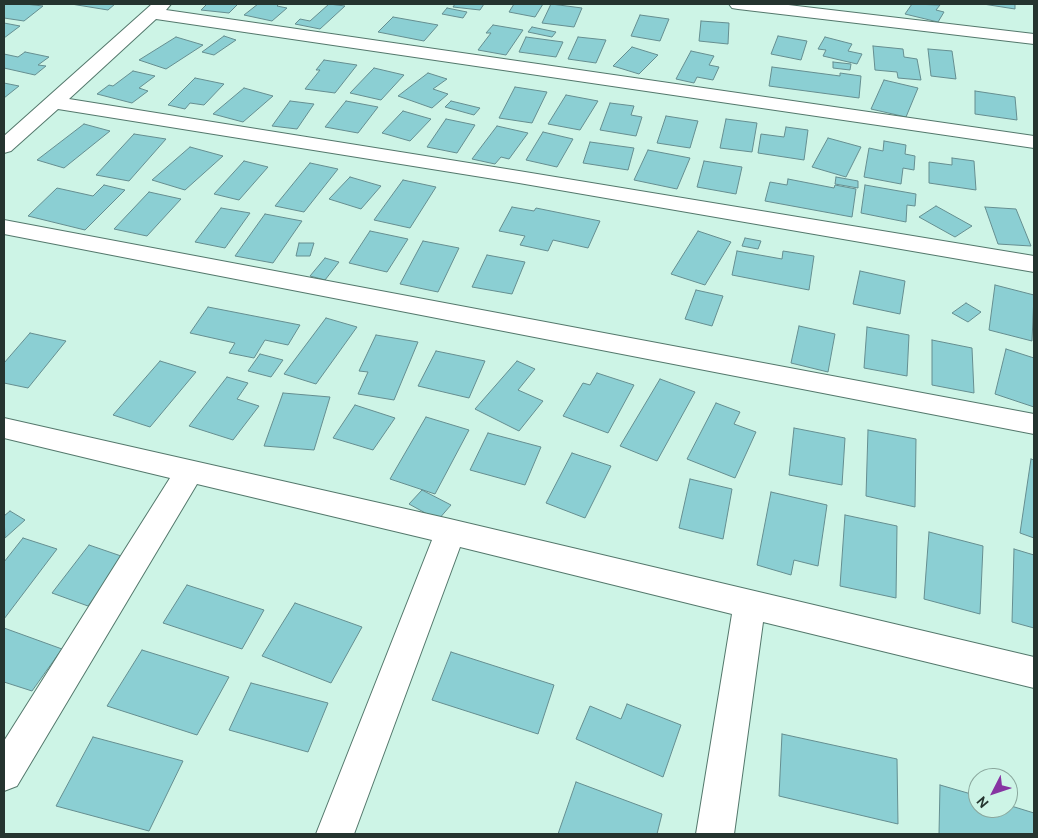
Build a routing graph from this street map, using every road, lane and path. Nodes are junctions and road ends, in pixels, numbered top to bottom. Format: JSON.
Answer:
{"nodes":[{"id":1,"x":738,"y":4,"type":"edge"},
{"id":2,"x":156,"y":9,"type":"edge"},
{"id":3,"x":857,"y":11,"type":"edge"},
{"id":4,"x":1034,"y":39,"type":"edge"},
{"id":5,"x":53,"y":102,"type":"junction"},
{"id":6,"x":1034,"y":142,"type":"edge"},
{"id":7,"x":4,"y":147,"type":"edge"},
{"id":8,"x":4,"y":227,"type":"edge"},
{"id":9,"x":1034,"y":264,"type":"edge"},
{"id":10,"x":1034,"y":424,"type":"edge"},
{"id":11,"x":4,"y":428,"type":"edge"},
{"id":12,"x":190,"y":471,"type":"junction"},
{"id":13,"x":450,"y":532,"type":"junction"},
{"id":14,"x":749,"y":605,"type":"junction"},
{"id":15,"x":1034,"y":673,"type":"edge"},
{"id":16,"x":4,"y":774,"type":"edge"},
{"id":17,"x":335,"y":834,"type":"edge"},
{"id":18,"x":715,"y":834,"type":"edge"}],
"edges":[{"from":1,"to":3,"type":"street"},
{"from":2,"to":5,"type":"street"},
{"from":2,"to":6,"type":"street"},
{"from":3,"to":4,"type":"street"},
{"from":5,"to":7,"type":"street"},
{"from":5,"to":9,"type":"street"},
{"from":8,"to":10,"type":"street"},
{"from":11,"to":12,"type":"street"},
{"from":12,"to":13,"type":"street"},
{"from":12,"to":16,"type":"street"},
{"from":13,"to":14,"type":"street"},
{"from":13,"to":17,"type":"street"},
{"from":14,"to":15,"type":"street"},
{"from":14,"to":18,"type":"street"}]}
